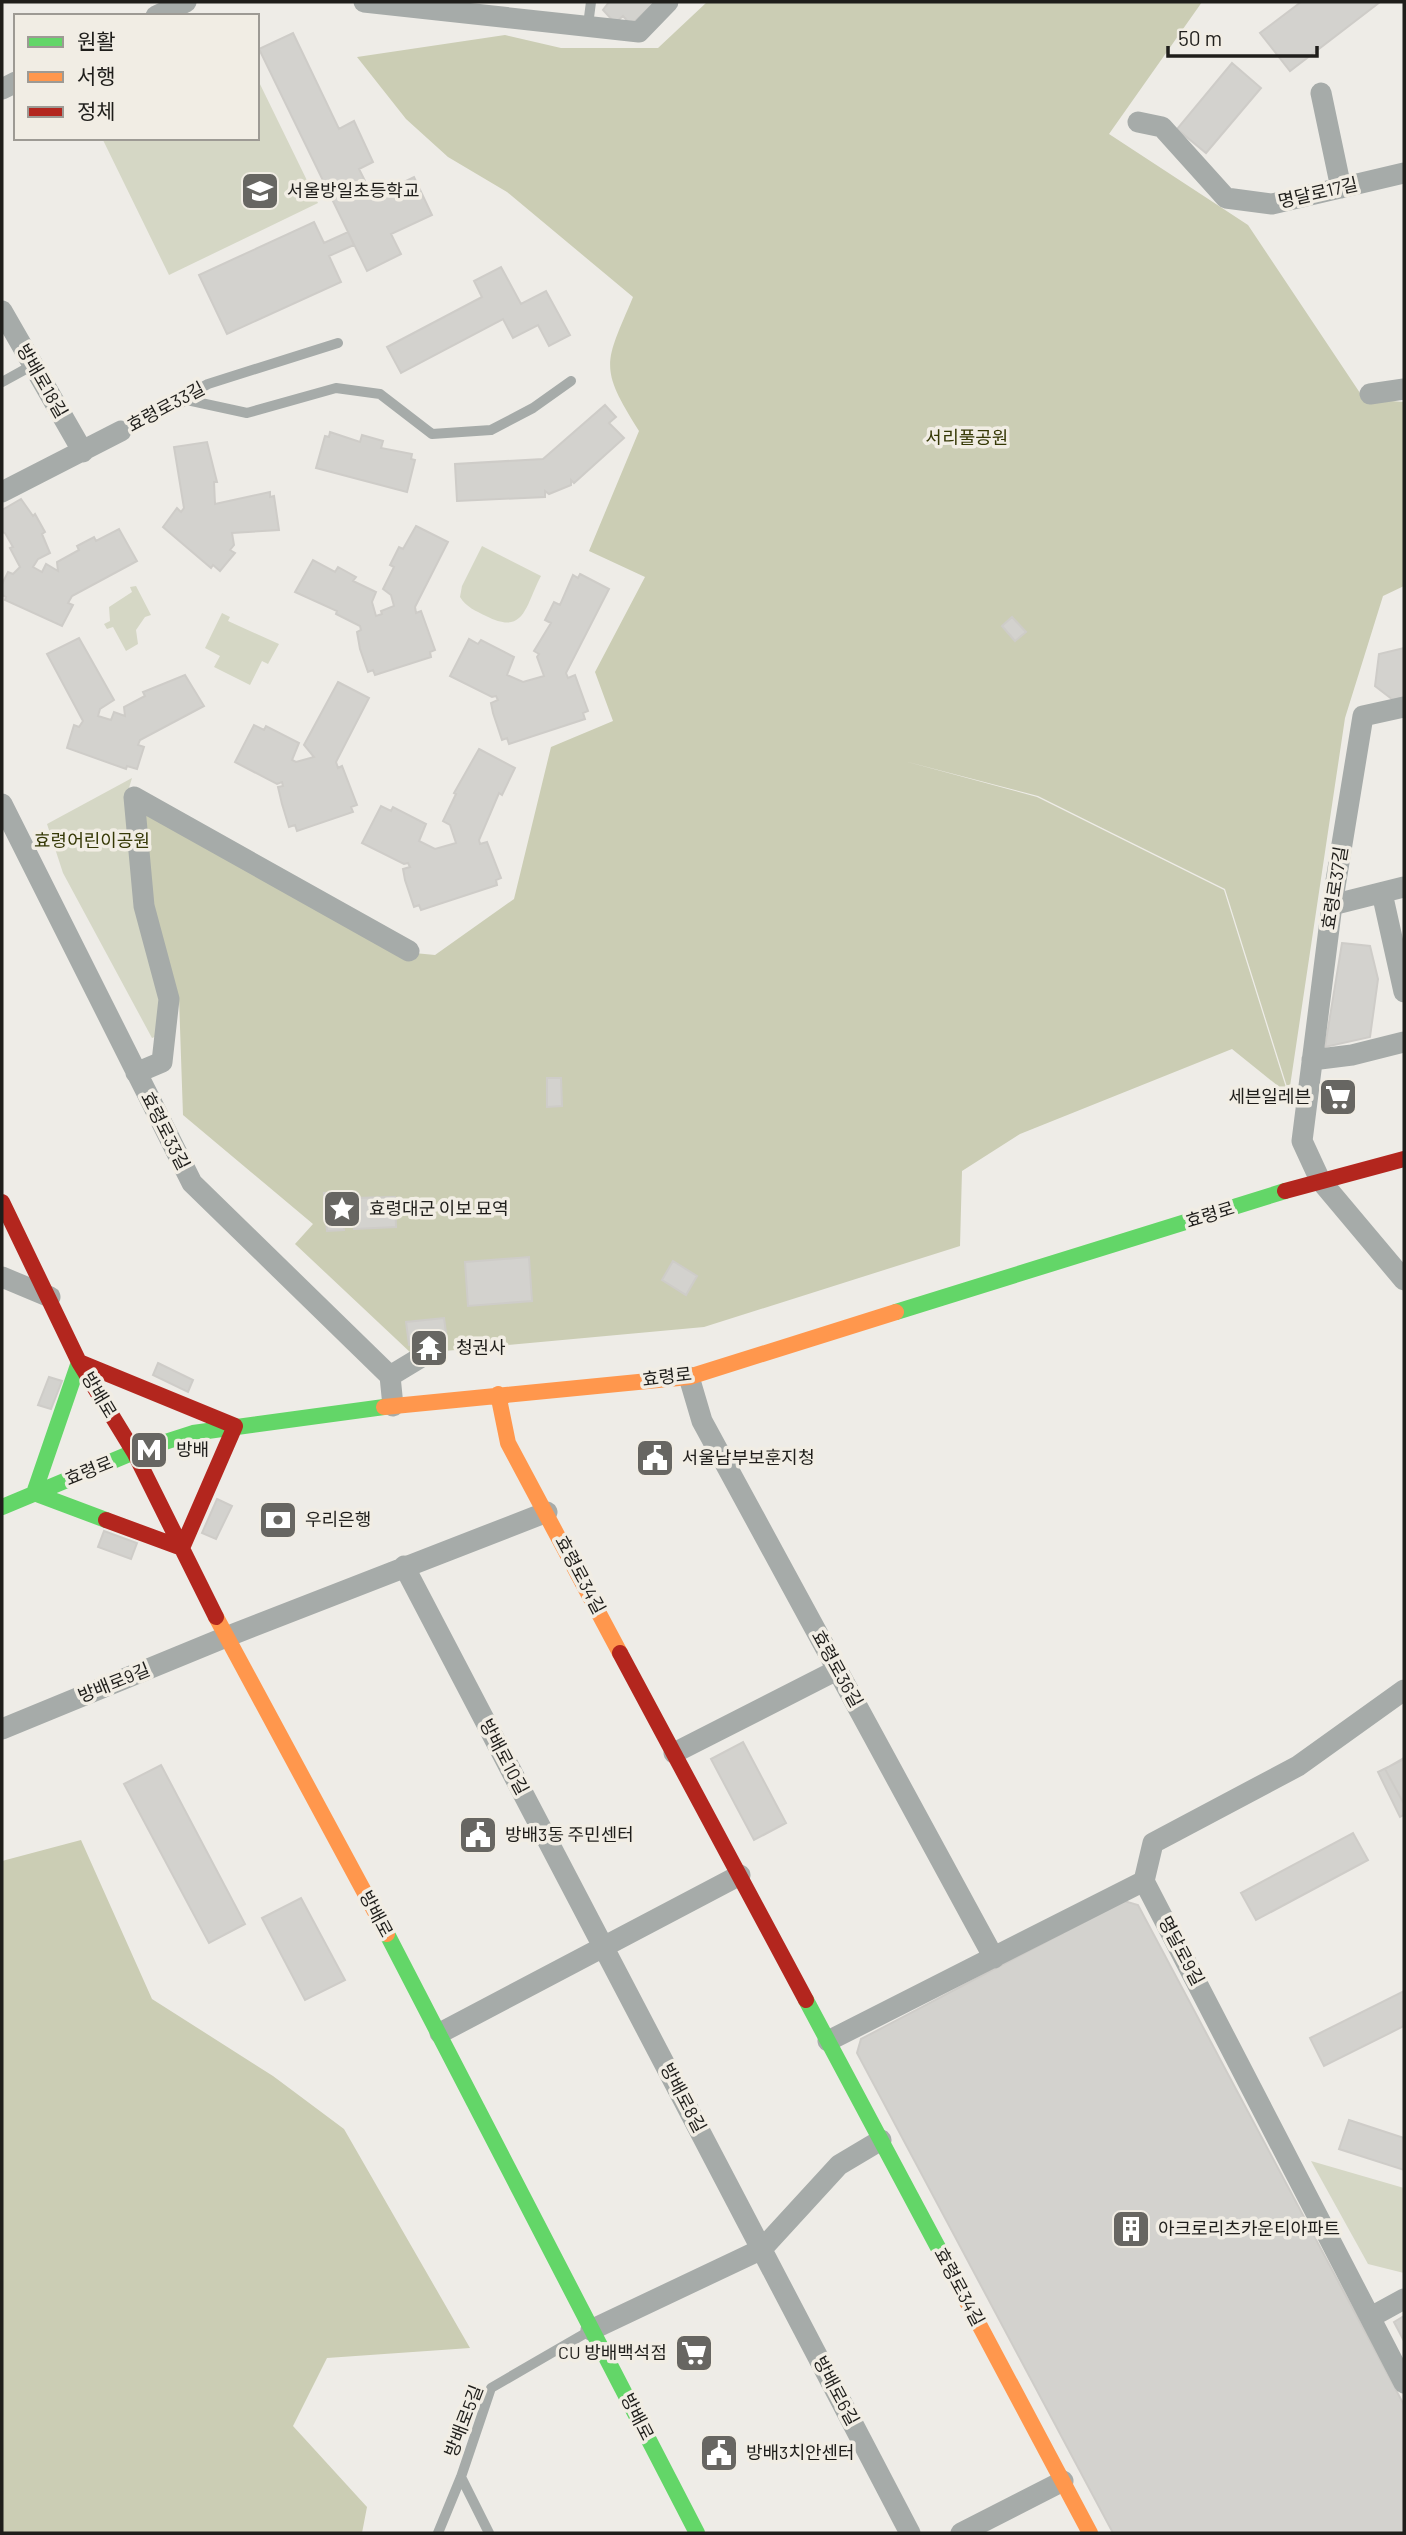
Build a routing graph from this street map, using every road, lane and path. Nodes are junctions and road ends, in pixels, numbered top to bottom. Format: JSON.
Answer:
{"nodes":[{"id":1,"x":186,"y":2,"type":"edge"},
{"id":2,"x":364,"y":2,"type":"edge"},
{"id":3,"x":591,"y":2,"type":"edge"},
{"id":4,"x":668,"y":2,"type":"edge"},
{"id":5,"x":160,"y":14,"type":"edge"},
{"id":6,"x":588,"y":25,"type":"junction"},
{"id":7,"x":1321,"y":93,"type":"dead end"},
{"id":8,"x":1138,"y":122,"type":"dead end"},
{"id":9,"x":1404,"y":173,"type":"edge"},
{"id":10,"x":1340,"y":188,"type":"junction"},
{"id":11,"x":2,"y":311,"type":"edge"},
{"id":12,"x":338,"y":344,"type":"dead end"},
{"id":13,"x":33,"y":365,"type":"junction"},
{"id":14,"x":571,"y":381,"type":"dead end"},
{"id":15,"x":2,"y":383,"type":"edge"},
{"id":16,"x":1404,"y":389,"type":"edge"},
{"id":17,"x":1370,"y":394,"type":"dead end"},
{"id":18,"x":121,"y":431,"type":"junction"},
{"id":19,"x":83,"y":452,"type":"junction"},
{"id":20,"x":2,"y":492,"type":"edge"},
{"id":21,"x":1404,"y":707,"type":"edge"},
{"id":22,"x":2,"y":804,"type":"edge"},
{"id":23,"x":1404,"y":887,"type":"edge"},
{"id":24,"x":1382,"y":893,"type":"junction"},
{"id":25,"x":1332,"y":905,"type":"junction"},
{"id":26,"x":409,"y":951,"type":"dead end"},
{"id":27,"x":1404,"y":992,"type":"edge"},
{"id":28,"x":1404,"y":1042,"type":"edge"},
{"id":29,"x":1312,"y":1060,"type":"junction"},
{"id":30,"x":136,"y":1073,"type":"junction"},
{"id":31,"x":1404,"y":1159,"type":"edge"},
{"id":32,"x":1320,"y":1180,"type":"junction"},
{"id":33,"x":2,"y":1202,"type":"edge"},
{"id":34,"x":2,"y":1277,"type":"edge"},
{"id":35,"x":1404,"y":1280,"type":"edge"},
{"id":36,"x":50,"y":1297,"type":"junction"},
{"id":37,"x":429,"y":1348,"type":"dead end"},
{"id":38,"x":79,"y":1362,"type":"junction"},
{"id":39,"x":390,"y":1376,"type":"junction"},
{"id":40,"x":689,"y":1377,"type":"junction"},
{"id":41,"x":498,"y":1394,"type":"junction"},
{"id":42,"x":393,"y":1406,"type":"junction"},
{"id":43,"x":235,"y":1426,"type":"junction"},
{"id":44,"x":134,"y":1452,"type":"junction"},
{"id":45,"x":34,"y":1493,"type":"junction"},
{"id":46,"x":2,"y":1507,"type":"edge"},
{"id":47,"x":547,"y":1512,"type":"junction"},
{"id":48,"x":182,"y":1548,"type":"junction"},
{"id":49,"x":404,"y":1566,"type":"junction"},
{"id":50,"x":226,"y":1637,"type":"junction"},
{"id":51,"x":837,"y":1670,"type":"junction"},
{"id":52,"x":1404,"y":1690,"type":"edge"},
{"id":53,"x":2,"y":1729,"type":"edge"},
{"id":54,"x":674,"y":1753,"type":"junction"},
{"id":55,"x":740,"y":1875,"type":"junction"},
{"id":56,"x":1144,"y":1881,"type":"junction"},
{"id":57,"x":603,"y":1947,"type":"junction"},
{"id":58,"x":993,"y":1958,"type":"junction"},
{"id":59,"x":440,"y":2033,"type":"junction"},
{"id":60,"x":828,"y":2041,"type":"junction"},
{"id":61,"x":881,"y":2140,"type":"junction"},
{"id":62,"x":762,"y":2249,"type":"junction"},
{"id":63,"x":1404,"y":2299,"type":"edge"},
{"id":64,"x":1371,"y":2317,"type":"junction"},
{"id":65,"x":591,"y":2330,"type":"junction"},
{"id":66,"x":1404,"y":2384,"type":"edge"},
{"id":67,"x":461,"y":2477,"type":"junction"},
{"id":68,"x":1063,"y":2482,"type":"junction"},
{"id":69,"x":438,"y":2533,"type":"edge"},
{"id":70,"x":489,"y":2533,"type":"edge"},
{"id":71,"x":696,"y":2533,"type":"edge"},
{"id":72,"x":910,"y":2533,"type":"edge"},
{"id":73,"x":961,"y":2533,"type":"edge"},
{"id":74,"x":1090,"y":2533,"type":"edge"}],
"edges":[{"from":1,"to":5,"type":"street"},
{"from":2,"to":6,"type":"street"},
{"from":3,"to":6,"type":"lane"},
{"from":4,"to":6,"type":"street"},
{"from":7,"to":10,"type":"street"},
{"from":8,"to":10,"type":"street","name":"명달로17길"},
{"from":9,"to":10,"type":"street","name":"명달로17길"},
{"from":11,"to":13,"type":"street","name":"방배로18길"},
{"from":12,"to":18,"type":"lane","name":"효령로33길"},
{"from":13,"to":15,"type":"lane"},
{"from":13,"to":19,"type":"street","name":"방배로18길"},
{"from":14,"to":18,"type":"lane"},
{"from":16,"to":17,"type":"street"},
{"from":18,"to":19,"type":"street","name":"효령로33길"},
{"from":19,"to":20,"type":"street","name":"효령로33길"},
{"from":21,"to":25,"type":"street","name":"효령로37길"},
{"from":22,"to":30,"type":"street","name":"효령로33길"},
{"from":23,"to":24,"type":"street"},
{"from":24,"to":25,"type":"street"},
{"from":24,"to":27,"type":"street"},
{"from":25,"to":29,"type":"street","name":"효령로37길"},
{"from":26,"to":30,"type":"street"},
{"from":28,"to":29,"type":"street"},
{"from":29,"to":32,"type":"street","name":"효령로37길"},
{"from":30,"to":39,"type":"street","name":"효령로33길"},
{"from":31,"to":32,"type":"main road","name":"효령로"},
{"from":32,"to":35,"type":"street"},
{"from":32,"to":40,"type":"main road","name":"효령로"},
{"from":33,"to":36,"type":"main road","name":"방배로"},
{"from":34,"to":36,"type":"street"},
{"from":36,"to":38,"type":"main road","name":"방배로"},
{"from":37,"to":39,"type":"street"},
{"from":38,"to":43,"type":"main road"},
{"from":38,"to":44,"type":"main road","name":"방배로"},
{"from":38,"to":45,"type":"main road"},
{"from":39,"to":42,"type":"street"},
{"from":40,"to":41,"type":"main road","name":"효령로"},
{"from":40,"to":51,"type":"street","name":"효령로36길"},
{"from":41,"to":42,"type":"main road","name":"효령로"},
{"from":41,"to":47,"type":"main road","name":"효령로34길"},
{"from":42,"to":43,"type":"main road","name":"효령로"},
{"from":43,"to":44,"type":"main road","name":"효령로"},
{"from":43,"to":48,"type":"main road"},
{"from":44,"to":45,"type":"main road","name":"효령로"},
{"from":44,"to":48,"type":"main road","name":"방배로"},
{"from":45,"to":46,"type":"main road","name":"효령로"},
{"from":45,"to":48,"type":"main road"},
{"from":47,"to":49,"type":"street"},
{"from":47,"to":54,"type":"main road","name":"효령로34길"},
{"from":48,"to":50,"type":"main road","name":"방배로"},
{"from":49,"to":50,"type":"street"},
{"from":49,"to":57,"type":"street","name":"방배로10길"},
{"from":50,"to":53,"type":"street","name":"방배로9길"},
{"from":50,"to":59,"type":"main road","name":"방배로"},
{"from":51,"to":54,"type":"street"},
{"from":51,"to":58,"type":"street","name":"효령로36길"},
{"from":52,"to":56,"type":"street"},
{"from":54,"to":55,"type":"main road","name":"효령로34길"},
{"from":55,"to":57,"type":"street"},
{"from":55,"to":60,"type":"main road","name":"효령로34길"},
{"from":56,"to":58,"type":"street"},
{"from":56,"to":64,"type":"street","name":"명달로9길"},
{"from":57,"to":59,"type":"street"},
{"from":57,"to":62,"type":"street","name":"방배로8길"},
{"from":58,"to":60,"type":"street"},
{"from":59,"to":65,"type":"main road","name":"방배로"},
{"from":60,"to":61,"type":"main road","name":"효령로34길"},
{"from":61,"to":62,"type":"street"},
{"from":61,"to":68,"type":"main road","name":"효령로34길"},
{"from":62,"to":65,"type":"street"},
{"from":62,"to":72,"type":"street","name":"방배로6길"},
{"from":63,"to":64,"type":"street"},
{"from":64,"to":66,"type":"street","name":"명달로9길"},
{"from":65,"to":67,"type":"lane","name":"방배로5길"},
{"from":65,"to":71,"type":"main road","name":"방배로"},
{"from":67,"to":69,"type":"lane","name":"방배로5길"},
{"from":67,"to":70,"type":"lane"},
{"from":68,"to":73,"type":"street"},
{"from":68,"to":74,"type":"main road","name":"효령로34길"}]}
